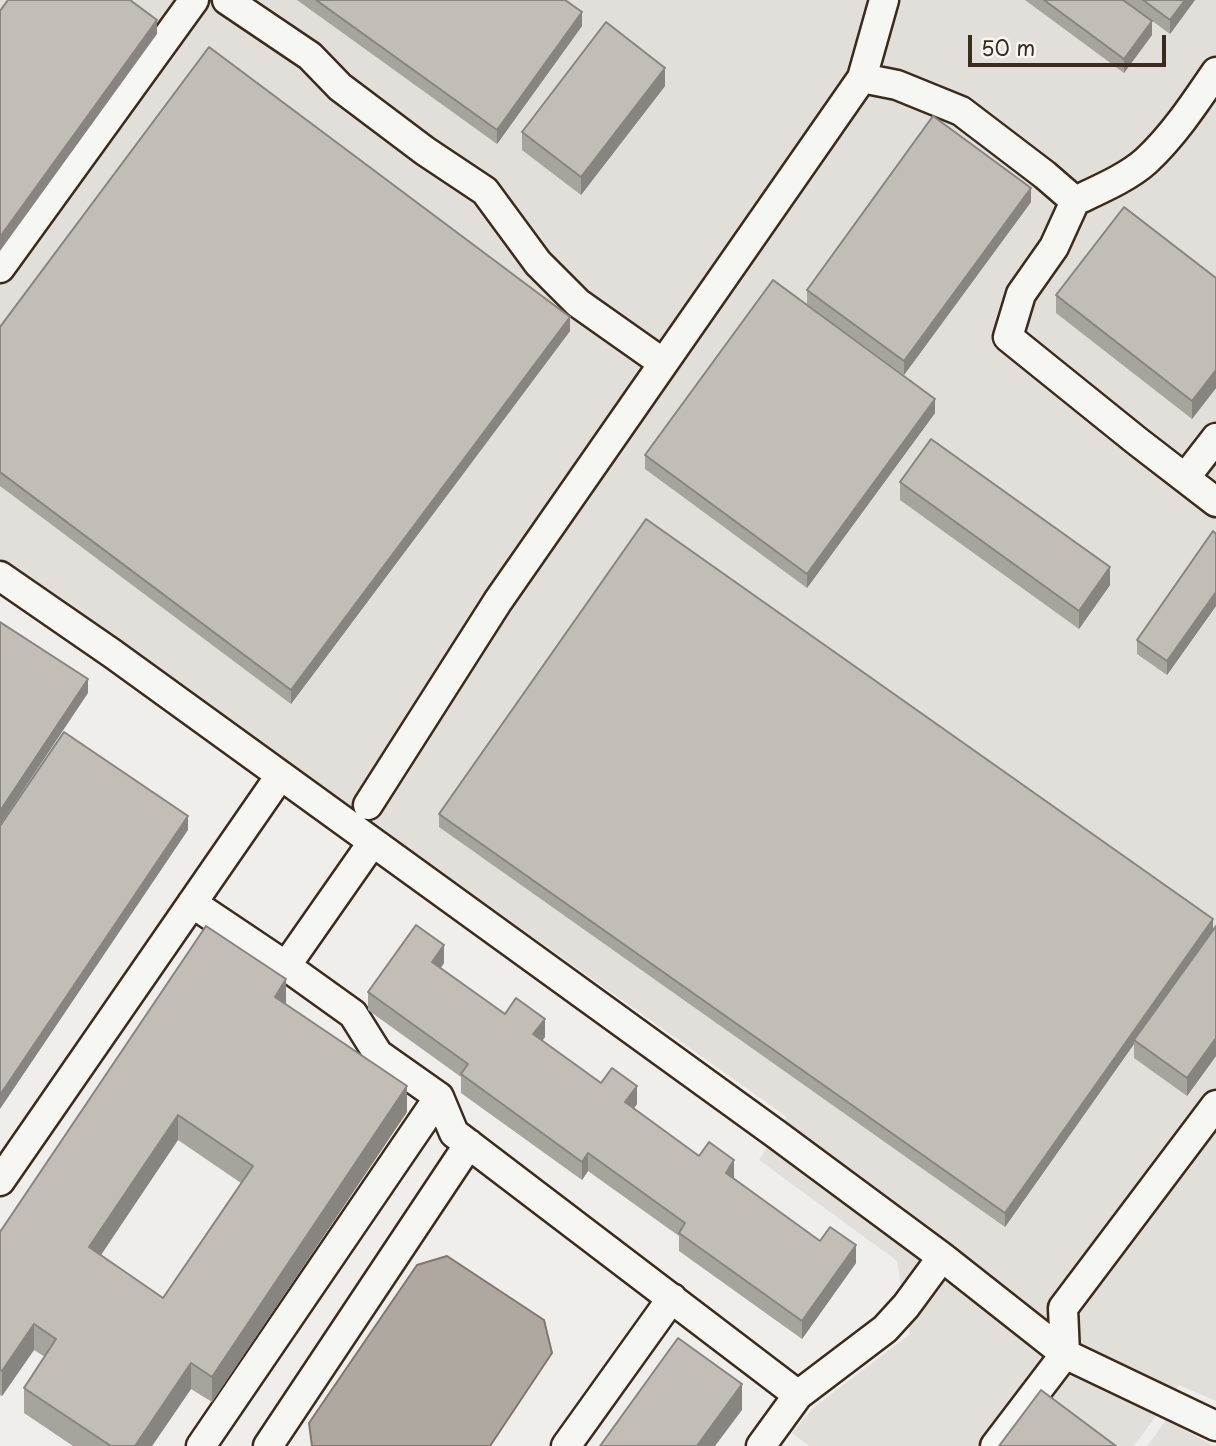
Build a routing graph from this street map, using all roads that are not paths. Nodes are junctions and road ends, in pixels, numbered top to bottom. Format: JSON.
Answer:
{"nodes":[{"id":1,"x":194,"y":0,"type":"edge"},
{"id":2,"x":227,"y":0,"type":"edge"},
{"id":3,"x":884,"y":0,"type":"edge"},
{"id":4,"x":1216,"y":72,"type":"edge"},
{"id":5,"x":862,"y":78,"type":"junction"},
{"id":6,"x":1075,"y":201,"type":"junction"},
{"id":7,"x":0,"y":268,"type":"edge"},
{"id":8,"x":663,"y":363,"type":"junction"},
{"id":9,"x":1216,"y":438,"type":"edge"},
{"id":10,"x":1185,"y":478,"type":"junction"},
{"id":11,"x":1216,"y":502,"type":"edge"},
{"id":12,"x":0,"y":576,"type":"edge"},
{"id":13,"x":280,"y":776,"type":"junction"},
{"id":14,"x":368,"y":805,"type":"dead end"},
{"id":15,"x":372,"y":843,"type":"junction"},
{"id":16,"x":192,"y":903,"type":"junction"},
{"id":17,"x":286,"y":966,"type":"junction"},
{"id":18,"x":439,"y":1097,"type":"junction"},
{"id":19,"x":1216,"y":1105,"type":"edge"},
{"id":20,"x":469,"y":1144,"type":"junction"},
{"id":21,"x":0,"y":1181,"type":"edge"},
{"id":22,"x":942,"y":1257,"type":"junction"},
{"id":23,"x":672,"y":1298,"type":"junction"},
{"id":24,"x":1065,"y":1354,"type":"junction"},
{"id":25,"x":797,"y":1395,"type":"junction"},
{"id":26,"x":1216,"y":1426,"type":"edge"},
{"id":27,"x":201,"y":1446,"type":"edge"},
{"id":28,"x":268,"y":1446,"type":"edge"},
{"id":29,"x":566,"y":1446,"type":"edge"},
{"id":30,"x":761,"y":1446,"type":"edge"},
{"id":31,"x":995,"y":1446,"type":"edge"}],
"edges":[{"from":1,"to":7,"type":"lane"},
{"from":2,"to":8,"type":"lane"},
{"from":3,"to":5,"type":"lane"},
{"from":4,"to":6,"type":"lane"},
{"from":5,"to":6,"type":"lane"},
{"from":5,"to":8,"type":"lane"},
{"from":6,"to":10,"type":"lane"},
{"from":8,"to":14,"type":"lane"},
{"from":9,"to":10,"type":"lane"},
{"from":10,"to":11,"type":"lane"},
{"from":12,"to":13,"type":"lane"},
{"from":13,"to":15,"type":"lane"},
{"from":13,"to":16,"type":"lane"},
{"from":15,"to":17,"type":"lane"},
{"from":15,"to":22,"type":"lane"},
{"from":16,"to":17,"type":"lane"},
{"from":16,"to":21,"type":"lane"},
{"from":17,"to":18,"type":"lane"},
{"from":18,"to":20,"type":"lane"},
{"from":18,"to":27,"type":"lane"},
{"from":19,"to":24,"type":"lane"},
{"from":20,"to":23,"type":"lane"},
{"from":20,"to":28,"type":"lane"},
{"from":22,"to":24,"type":"lane"},
{"from":22,"to":25,"type":"lane"},
{"from":23,"to":25,"type":"lane"},
{"from":23,"to":29,"type":"lane"},
{"from":24,"to":26,"type":"lane"},
{"from":24,"to":31,"type":"lane"},
{"from":25,"to":30,"type":"lane"}]}
